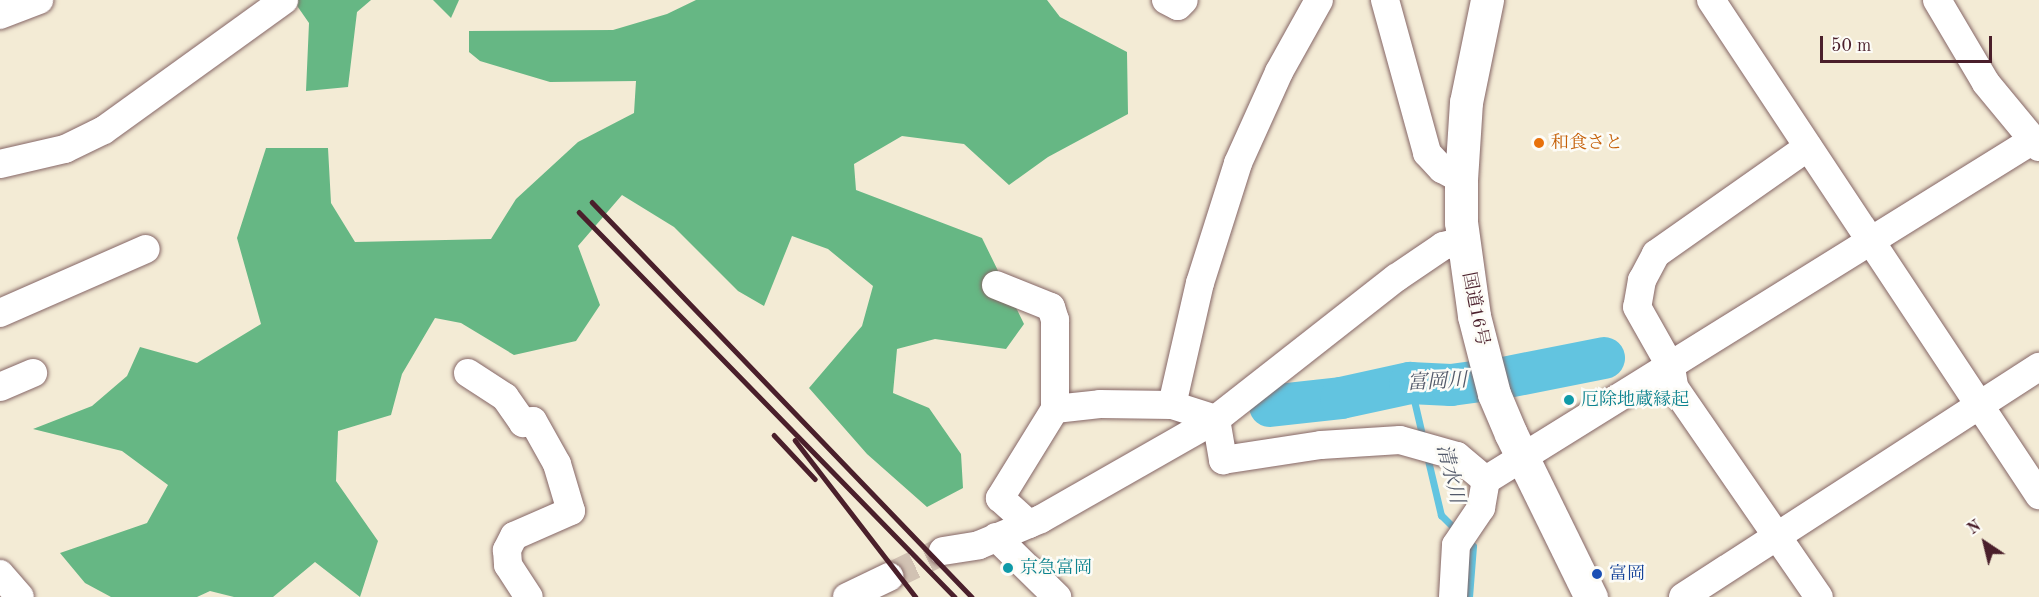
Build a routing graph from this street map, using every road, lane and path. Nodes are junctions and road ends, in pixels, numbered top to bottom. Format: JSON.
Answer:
{"nodes":[{"id":1,"x":39,"y":0,"type":"edge"},
{"id":2,"x":1166,"y":0,"type":"edge"},
{"id":3,"x":1184,"y":0,"type":"edge"},
{"id":4,"x":1386,"y":0,"type":"edge"},
{"id":5,"x":1487,"y":0,"type":"edge"},
{"id":6,"x":1711,"y":0,"type":"edge"},
{"id":7,"x":1937,"y":0,"type":"edge"},
{"id":8,"x":278,"y":2,"type":"edge"},
{"id":9,"x":1306,"y":4,"type":"edge"},
{"id":10,"x":0,"y":15,"type":"edge"},
{"id":11,"x":2036,"y":144,"type":"edge"},
{"id":12,"x":1808,"y":147,"type":"junction"},
{"id":13,"x":0,"y":164,"type":"edge"},
{"id":14,"x":1461,"y":179,"type":"junction"},
{"id":15,"x":1463,"y":241,"type":"junction"},
{"id":16,"x":1870,"y":241,"type":"junction"},
{"id":17,"x":146,"y":249,"type":"dead end"},
{"id":18,"x":996,"y":285,"type":"dead end"},
{"id":19,"x":0,"y":313,"type":"edge"},
{"id":20,"x":1671,"y":367,"type":"junction"},
{"id":21,"x":2039,"y":367,"type":"edge"},
{"id":22,"x":33,"y":373,"type":"dead end"},
{"id":23,"x":468,"y":373,"type":"dead end"},
{"id":24,"x":0,"y":387,"type":"edge"},
{"id":25,"x":1172,"y":405,"type":"junction"},
{"id":26,"x":1980,"y":407,"type":"junction"},
{"id":27,"x":1055,"y":409,"type":"junction"},
{"id":28,"x":1216,"y":420,"type":"junction"},
{"id":29,"x":1523,"y":460,"type":"junction"},
{"id":30,"x":1486,"y":480,"type":"junction"},
{"id":31,"x":2039,"y":495,"type":"edge"},
{"id":32,"x":1029,"y":524,"type":"junction"},
{"id":33,"x":1779,"y":534,"type":"junction"},
{"id":34,"x":996,"y":537,"type":"junction"},
{"id":35,"x":943,"y":551,"type":"tunnel mouth"},
{"id":36,"x":0,"y":574,"type":"edge"},
{"id":37,"x":888,"y":585,"type":"tunnel mouth"},
{"id":38,"x":20,"y":597,"type":"edge"},
{"id":39,"x":529,"y":597,"type":"edge"},
{"id":40,"x":847,"y":597,"type":"edge"},
{"id":41,"x":1056,"y":597,"type":"edge"},
{"id":42,"x":1453,"y":597,"type":"edge"},
{"id":43,"x":1591,"y":597,"type":"edge"},
{"id":44,"x":1683,"y":597,"type":"edge"},
{"id":45,"x":1819,"y":597,"type":"edge"}],
"edges":[{"from":1,"to":10,"type":"street"},
{"from":2,"to":3,"type":"street"},
{"from":4,"to":14,"type":"street"},
{"from":5,"to":14,"type":"highway","name":"国道16号"},
{"from":6,"to":12,"type":"street"},
{"from":7,"to":11,"type":"street"},
{"from":8,"to":13,"type":"street"},
{"from":9,"to":25,"type":"street"},
{"from":11,"to":16,"type":"street"},
{"from":12,"to":16,"type":"street"},
{"from":12,"to":20,"type":"street"},
{"from":14,"to":15,"type":"highway","name":"国道16号"},
{"from":15,"to":28,"type":"street"},
{"from":15,"to":29,"type":"highway","name":"国道16号"},
{"from":16,"to":20,"type":"street"},
{"from":16,"to":26,"type":"street"},
{"from":17,"to":19,"type":"street"},
{"from":18,"to":27,"type":"street"},
{"from":20,"to":29,"type":"street"},
{"from":20,"to":33,"type":"street"},
{"from":21,"to":26,"type":"street"},
{"from":22,"to":24,"type":"street"},
{"from":23,"to":39,"type":"street"},
{"from":25,"to":27,"type":"street"},
{"from":25,"to":28,"type":"street"},
{"from":26,"to":31,"type":"street"},
{"from":26,"to":33,"type":"street"},
{"from":27,"to":32,"type":"street"},
{"from":28,"to":30,"type":"street"},
{"from":28,"to":32,"type":"street"},
{"from":29,"to":30,"type":"street"},
{"from":29,"to":43,"type":"highway","name":"国道16号"},
{"from":30,"to":42,"type":"street"},
{"from":32,"to":34,"type":"street"},
{"from":33,"to":44,"type":"street"},
{"from":33,"to":45,"type":"street"},
{"from":34,"to":35,"type":"street"},
{"from":34,"to":41,"type":"street"},
{"from":36,"to":38,"type":"street"},
{"from":37,"to":40,"type":"street"}]}
